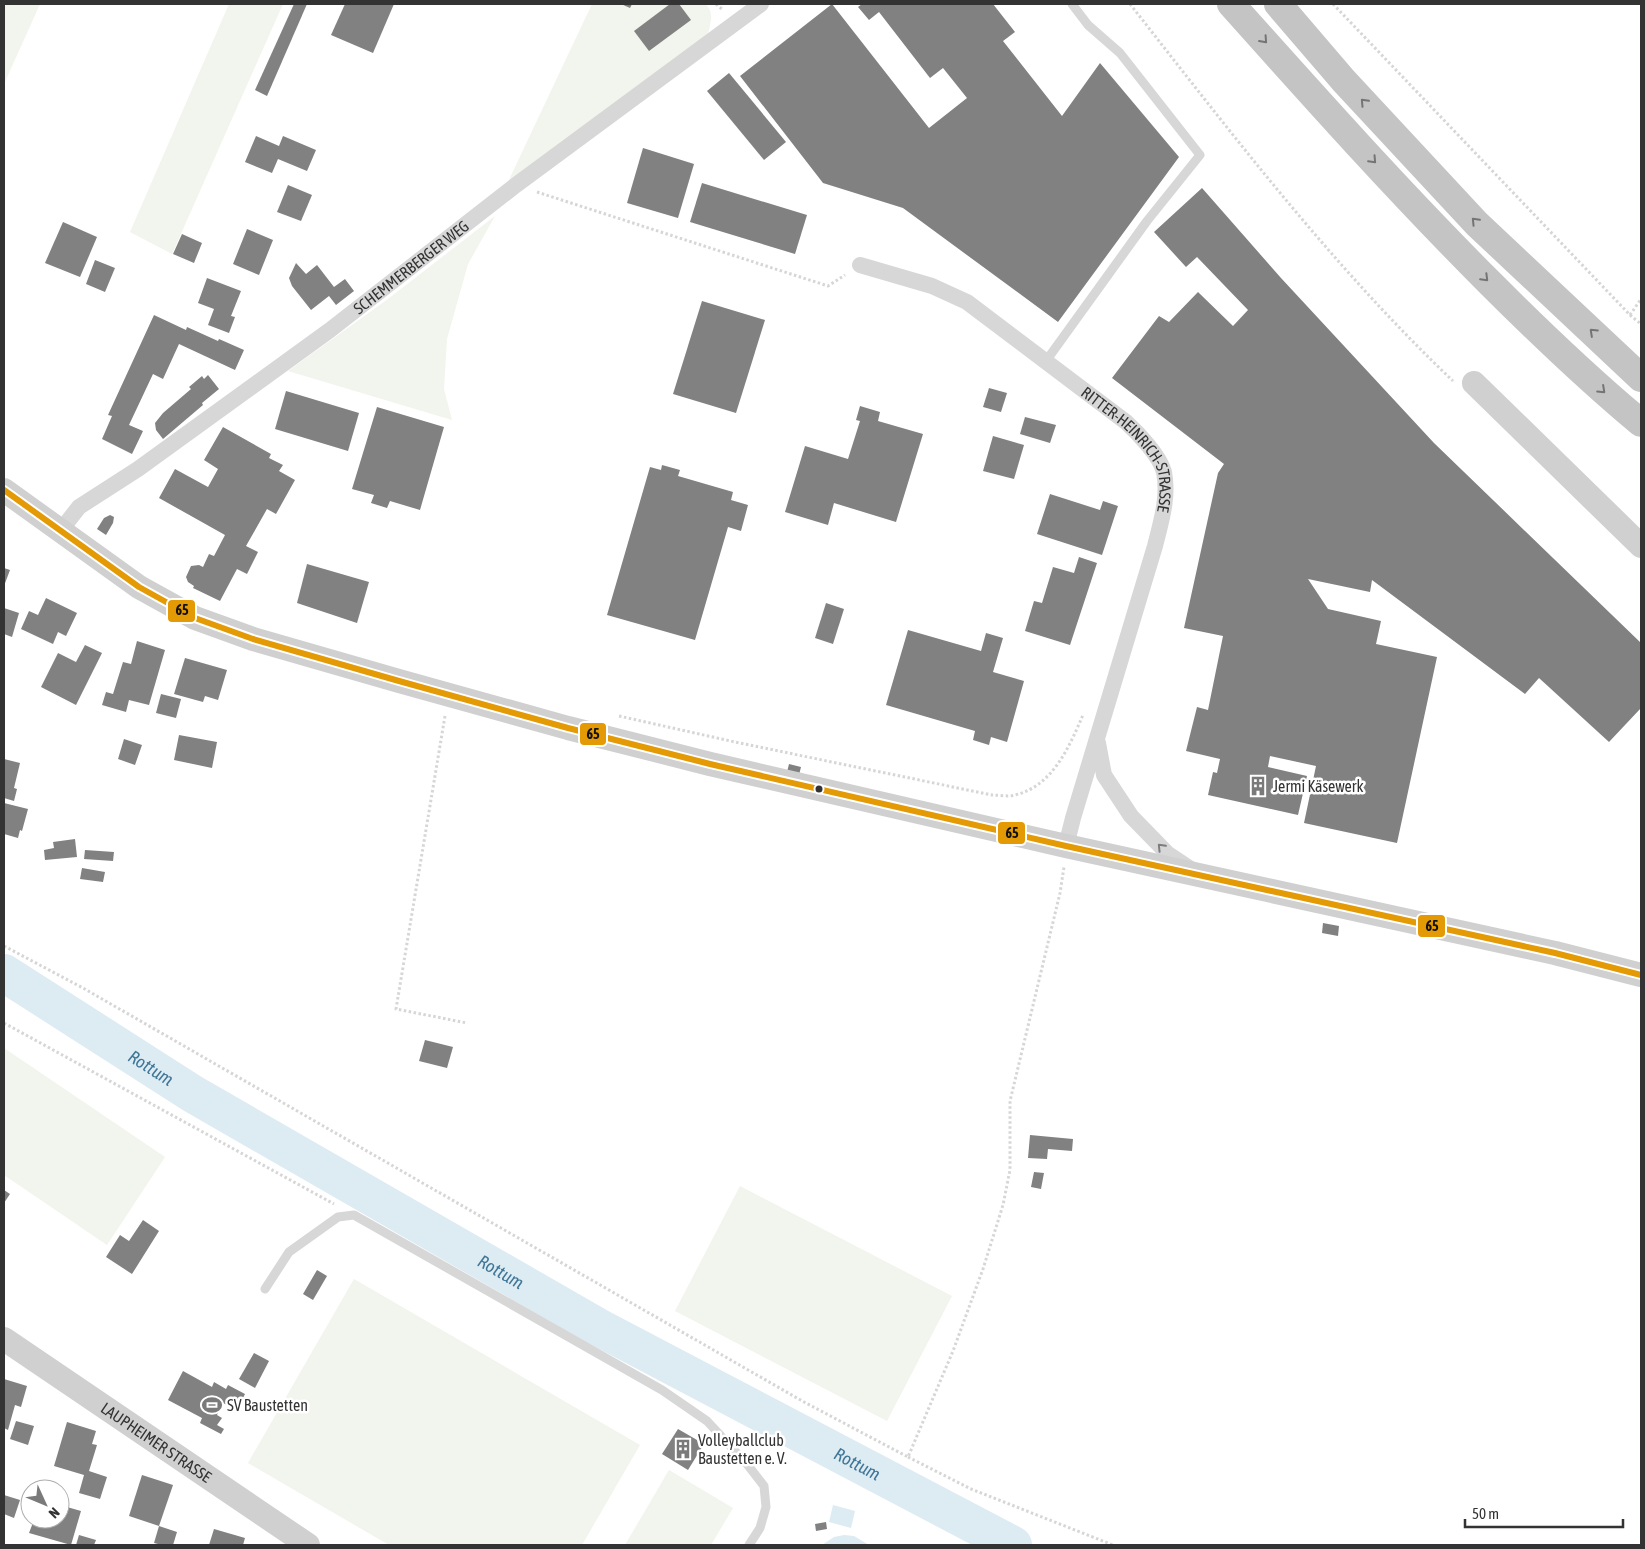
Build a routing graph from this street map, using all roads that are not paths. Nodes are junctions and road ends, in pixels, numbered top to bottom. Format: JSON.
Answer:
{"nodes":[{"id":1,"x":761,"y":4,"type":"edge"},
{"id":2,"x":1072,"y":4,"type":"edge"},
{"id":3,"x":1231,"y":4,"type":"edge"},
{"id":4,"x":1278,"y":4,"type":"edge"},
{"id":5,"x":860,"y":265,"type":"road end"},
{"id":6,"x":1046,"y":361,"type":"junction"},
{"id":7,"x":1641,"y":378,"type":"edge"},
{"id":8,"x":1466,"y":384,"type":"road end"},
{"id":9,"x":1641,"y":424,"type":"edge"},
{"id":10,"x":4,"y":490,"type":"edge"},
{"id":11,"x":61,"y":530,"type":"junction"},
{"id":12,"x":1641,"y":546,"type":"edge"},
{"id":13,"x":1098,"y":738,"type":"junction"},
{"id":14,"x":1066,"y":846,"type":"junction"},
{"id":15,"x":1200,"y":876,"type":"junction"},
{"id":16,"x":1641,"y":976,"type":"edge"},
{"id":17,"x":265,"y":1289,"type":"dead end"},
{"id":18,"x":4,"y":1339,"type":"edge"},
{"id":19,"x":308,"y":1545,"type":"edge"},
{"id":20,"x":749,"y":1545,"type":"edge"}],
"edges":[{"from":1,"to":11,"type":"street","name":"SCHEMMERBERGER WEG"},
{"from":2,"to":6,"type":"lane"},
{"from":3,"to":9,"type":"highway","one_way":true},
{"from":7,"to":4,"type":"highway","one_way":true},
{"from":5,"to":6,"type":"street","name":"RITTER-HEINRICH-STRASSE"},
{"from":6,"to":13,"type":"street","name":"RITTER-HEINRICH-STRASSE"},
{"from":8,"to":12,"type":"main road"},
{"from":10,"to":11,"type":"main road"},
{"from":11,"to":14,"type":"main road"},
{"from":13,"to":14,"type":"street","name":"RITTER-HEINRICH-STRASSE"},
{"from":15,"to":13,"type":"street","one_way":true},
{"from":14,"to":15,"type":"main road"},
{"from":15,"to":16,"type":"main road"},
{"from":17,"to":20,"type":"lane"},
{"from":18,"to":19,"type":"main road","name":"LAUPHEIMER STRASSE"}]}
